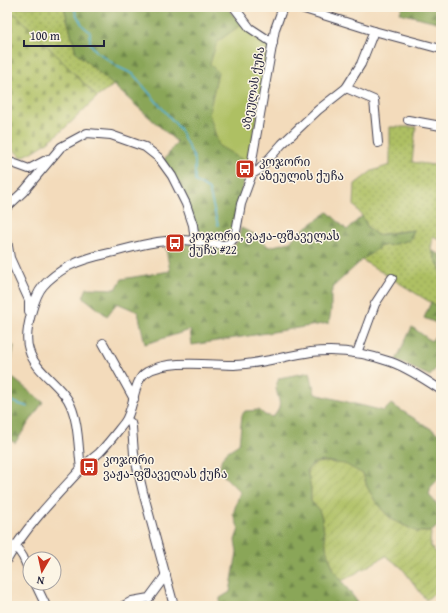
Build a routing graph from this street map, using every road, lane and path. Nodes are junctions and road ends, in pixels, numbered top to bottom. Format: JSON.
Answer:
{"nodes":[{"id":1,"x":234,"y":7,"type":"edge"},
{"id":2,"x":283,"y":7,"type":"edge"},
{"id":3,"x":298,"y":7,"type":"edge"},
{"id":4,"x":374,"y":31,"type":"junction"},
{"id":5,"x":273,"y":44,"type":"junction"},
{"id":6,"x":441,"y":49,"type":"edge"},
{"id":7,"x":346,"y":88,"type":"junction"},
{"id":8,"x":408,"y":120,"type":"dead end"},
{"id":9,"x":441,"y":126,"type":"edge"},
{"id":10,"x":378,"y":143,"type":"dead end"},
{"id":11,"x":52,"y":156,"type":"junction"},
{"id":12,"x":7,"y":161,"type":"edge"},
{"id":13,"x":252,"y":174,"type":"junction"},
{"id":14,"x":7,"y":207,"type":"edge"},
{"id":15,"x":7,"y":240,"type":"edge"},
{"id":16,"x":195,"y":241,"type":"junction"},
{"id":17,"x":392,"y":278,"type":"dead end"},
{"id":18,"x":28,"y":326,"type":"junction"},
{"id":19,"x":103,"y":343,"type":"dead end"},
{"id":20,"x":356,"y":353,"type":"junction"},
{"id":21,"x":441,"y":390,"type":"edge"},
{"id":22,"x":134,"y":399,"type":"junction"},
{"id":23,"x":127,"y":420,"type":"junction"},
{"id":24,"x":81,"y":469,"type":"junction"},
{"id":25,"x":15,"y":545,"type":"junction"},
{"id":26,"x":22,"y":556,"type":"edge"},
{"id":27,"x":7,"y":560,"type":"edge"},
{"id":28,"x":166,"y":575,"type":"junction"},
{"id":29,"x":39,"y":591,"type":"edge"},
{"id":30,"x":46,"y":606,"type":"edge"},
{"id":31,"x":123,"y":606,"type":"edge"},
{"id":32,"x":174,"y":606,"type":"edge"}],
"edges":[{"from":1,"to":5,"type":"street"},
{"from":2,"to":5,"type":"street","name":"აზეულას ქუჩა"},
{"from":3,"to":4,"type":"street"},
{"from":4,"to":6,"type":"street"},
{"from":4,"to":7,"type":"street"},
{"from":5,"to":13,"type":"street","name":"აზეულას ქუჩა"},
{"from":7,"to":10,"type":"street"},
{"from":7,"to":13,"type":"street"},
{"from":8,"to":9,"type":"street"},
{"from":11,"to":12,"type":"street"},
{"from":11,"to":14,"type":"street"},
{"from":11,"to":16,"type":"street"},
{"from":13,"to":16,"type":"street"},
{"from":15,"to":18,"type":"street"},
{"from":16,"to":18,"type":"street"},
{"from":17,"to":20,"type":"street"},
{"from":18,"to":24,"type":"street"},
{"from":19,"to":22,"type":"street"},
{"from":20,"to":21,"type":"street"},
{"from":20,"to":22,"type":"street"},
{"from":22,"to":23,"type":"street"},
{"from":23,"to":24,"type":"street"},
{"from":23,"to":28,"type":"street"},
{"from":24,"to":25,"type":"street"},
{"from":25,"to":26,"type":"street"},
{"from":25,"to":27,"type":"street"},
{"from":28,"to":31,"type":"street"},
{"from":28,"to":32,"type":"street"},
{"from":29,"to":30,"type":"street"}]}
